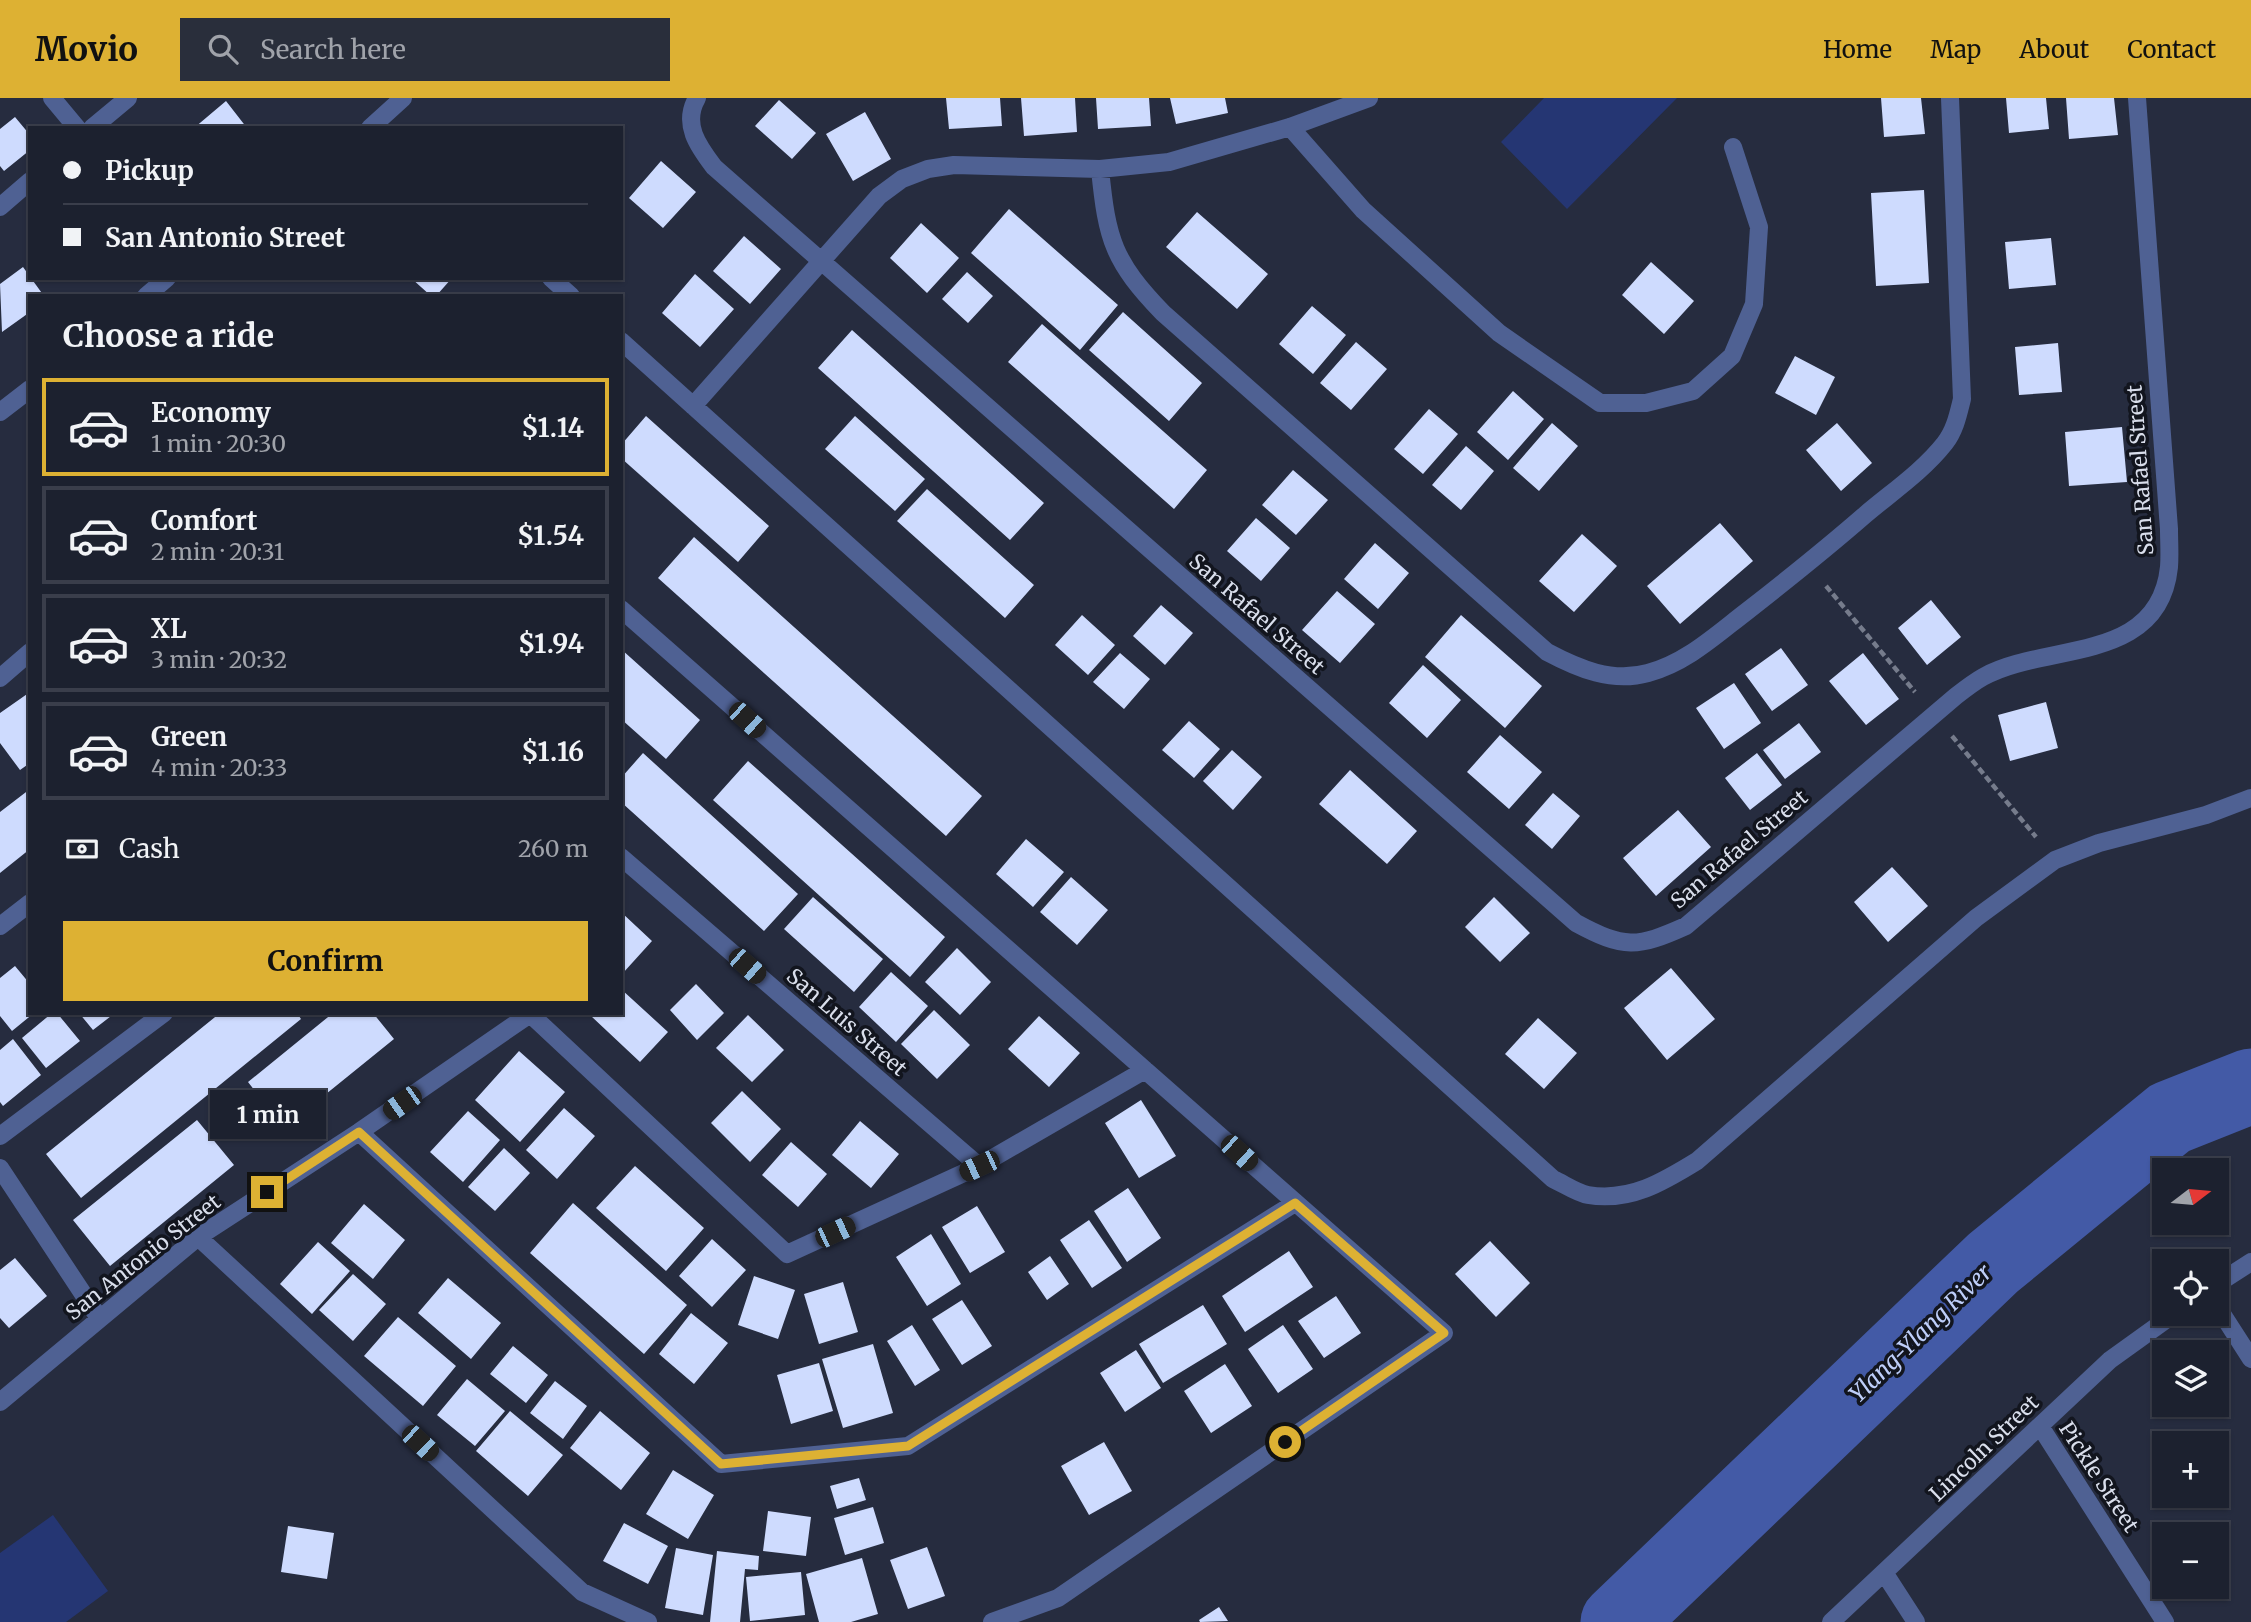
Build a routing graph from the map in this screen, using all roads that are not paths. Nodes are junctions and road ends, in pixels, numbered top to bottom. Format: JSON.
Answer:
{"nodes":[{"id":1,"x":52,"y":98,"type":"edge"},
{"id":2,"x":128,"y":98,"type":"edge"},
{"id":3,"x":403,"y":98,"type":"edge"},
{"id":4,"x":697,"y":98,"type":"edge"},
{"id":5,"x":1369,"y":98,"type":"edge"},
{"id":6,"x":1950,"y":98,"type":"edge"},
{"id":7,"x":2137,"y":98,"type":"edge"},
{"id":8,"x":75,"y":126,"type":"edge"},
{"id":9,"x":94,"y":126,"type":"edge"},
{"id":10,"x":378,"y":126,"type":"edge"},
{"id":11,"x":1290,"y":127,"type":"junction"},
{"id":12,"x":1732,"y":147,"type":"dead end"},
{"id":13,"x":1100,"y":169,"type":"junction"},
{"id":14,"x":28,"y":183,"type":"edge"},
{"id":15,"x":0,"y":207,"type":"edge"},
{"id":16,"x":820,"y":263,"type":"junction"},
{"id":17,"x":165,"y":280,"type":"edge"},
{"id":18,"x":553,"y":280,"type":"edge"},
{"id":19,"x":148,"y":294,"type":"edge"},
{"id":20,"x":569,"y":294,"type":"edge"},
{"id":21,"x":623,"y":343,"type":"edge"},
{"id":22,"x":28,"y":391,"type":"edge"},
{"id":23,"x":694,"y":406,"type":"junction"},
{"id":24,"x":0,"y":412,"type":"edge"},
{"id":25,"x":623,"y":612,"type":"edge"},
{"id":26,"x":28,"y":654,"type":"edge"},
{"id":27,"x":0,"y":677,"type":"edge"},
{"id":28,"x":2251,"y":798,"type":"edge"},
{"id":29,"x":623,"y":859,"type":"edge"},
{"id":30,"x":28,"y":905,"type":"edge"},
{"id":31,"x":0,"y":926,"type":"edge"},
{"id":32,"x":161,"y":1015,"type":"edge"},
{"id":33,"x":528,"y":1015,"type":"edge"},
{"id":34,"x":530,"y":1015,"type":"edge"},
{"id":35,"x":1144,"y":1070,"type":"junction"},
{"id":36,"x":359,"y":1132,"type":"junction"},
{"id":37,"x":0,"y":1136,"type":"edge"},
{"id":38,"x":979,"y":1166,"type":"junction"},
{"id":39,"x":0,"y":1168,"type":"edge"},
{"id":40,"x":1295,"y":1203,"type":"junction"},
{"id":41,"x":198,"y":1237,"type":"junction"},
{"id":42,"x":2251,"y":1262,"type":"edge"},
{"id":43,"x":2229,"y":1276,"type":"edge"},
{"id":44,"x":99,"y":1318,"type":"junction"},
{"id":45,"x":2229,"y":1325,"type":"edge"},
{"id":46,"x":2157,"y":1326,"type":"edge"},
{"id":47,"x":2251,"y":1359,"type":"edge"},
{"id":48,"x":0,"y":1402,"type":"edge"},
{"id":49,"x":2040,"y":1426,"type":"junction"},
{"id":50,"x":1885,"y":1574,"type":"junction"},
{"id":51,"x":648,"y":1622,"type":"edge"},
{"id":52,"x":992,"y":1622,"type":"edge"},
{"id":53,"x":1831,"y":1622,"type":"edge"},
{"id":54,"x":1916,"y":1622,"type":"edge"},
{"id":55,"x":2165,"y":1622,"type":"edge"}],
"edges":[{"from":1,"to":8,"type":"street"},
{"from":2,"to":9,"type":"street"},
{"from":3,"to":10,"type":"street"},
{"from":4,"to":16,"type":"street","name":"San Rafael Street"},
{"from":5,"to":11,"type":"street"},
{"from":6,"to":13,"type":"street"},
{"from":7,"to":16,"type":"street","name":"San Rafael Street"},
{"from":11,"to":12,"type":"street"},
{"from":11,"to":13,"type":"street"},
{"from":13,"to":16,"type":"street"},
{"from":14,"to":15,"type":"street"},
{"from":16,"to":23,"type":"street"},
{"from":17,"to":19,"type":"street"},
{"from":18,"to":20,"type":"street"},
{"from":21,"to":23,"type":"street"},
{"from":22,"to":24,"type":"street"},
{"from":23,"to":28,"type":"street"},
{"from":25,"to":35,"type":"street"},
{"from":26,"to":27,"type":"street"},
{"from":29,"to":38,"type":"street","name":"San Luis Street"},
{"from":30,"to":31,"type":"street"},
{"from":32,"to":37,"type":"street"},
{"from":33,"to":36,"type":"street","name":"San Antonio Street"},
{"from":34,"to":38,"type":"street"},
{"from":35,"to":38,"type":"street"},
{"from":35,"to":40,"type":"street"},
{"from":36,"to":40,"type":"street"},
{"from":36,"to":41,"type":"street","name":"San Antonio Street"},
{"from":39,"to":44,"type":"street"},
{"from":40,"to":52,"type":"street"},
{"from":41,"to":44,"type":"street","name":"San Antonio Street"},
{"from":41,"to":51,"type":"street"},
{"from":42,"to":43,"type":"street"},
{"from":44,"to":48,"type":"street","name":"San Antonio Street"},
{"from":45,"to":47,"type":"street"},
{"from":46,"to":49,"type":"street","name":"Lincoln Street"},
{"from":49,"to":50,"type":"street","name":"Lincoln Street"},
{"from":49,"to":55,"type":"street","name":"Pickle Street"},
{"from":50,"to":53,"type":"street","name":"Lincoln Street"},
{"from":50,"to":54,"type":"street"}]}
